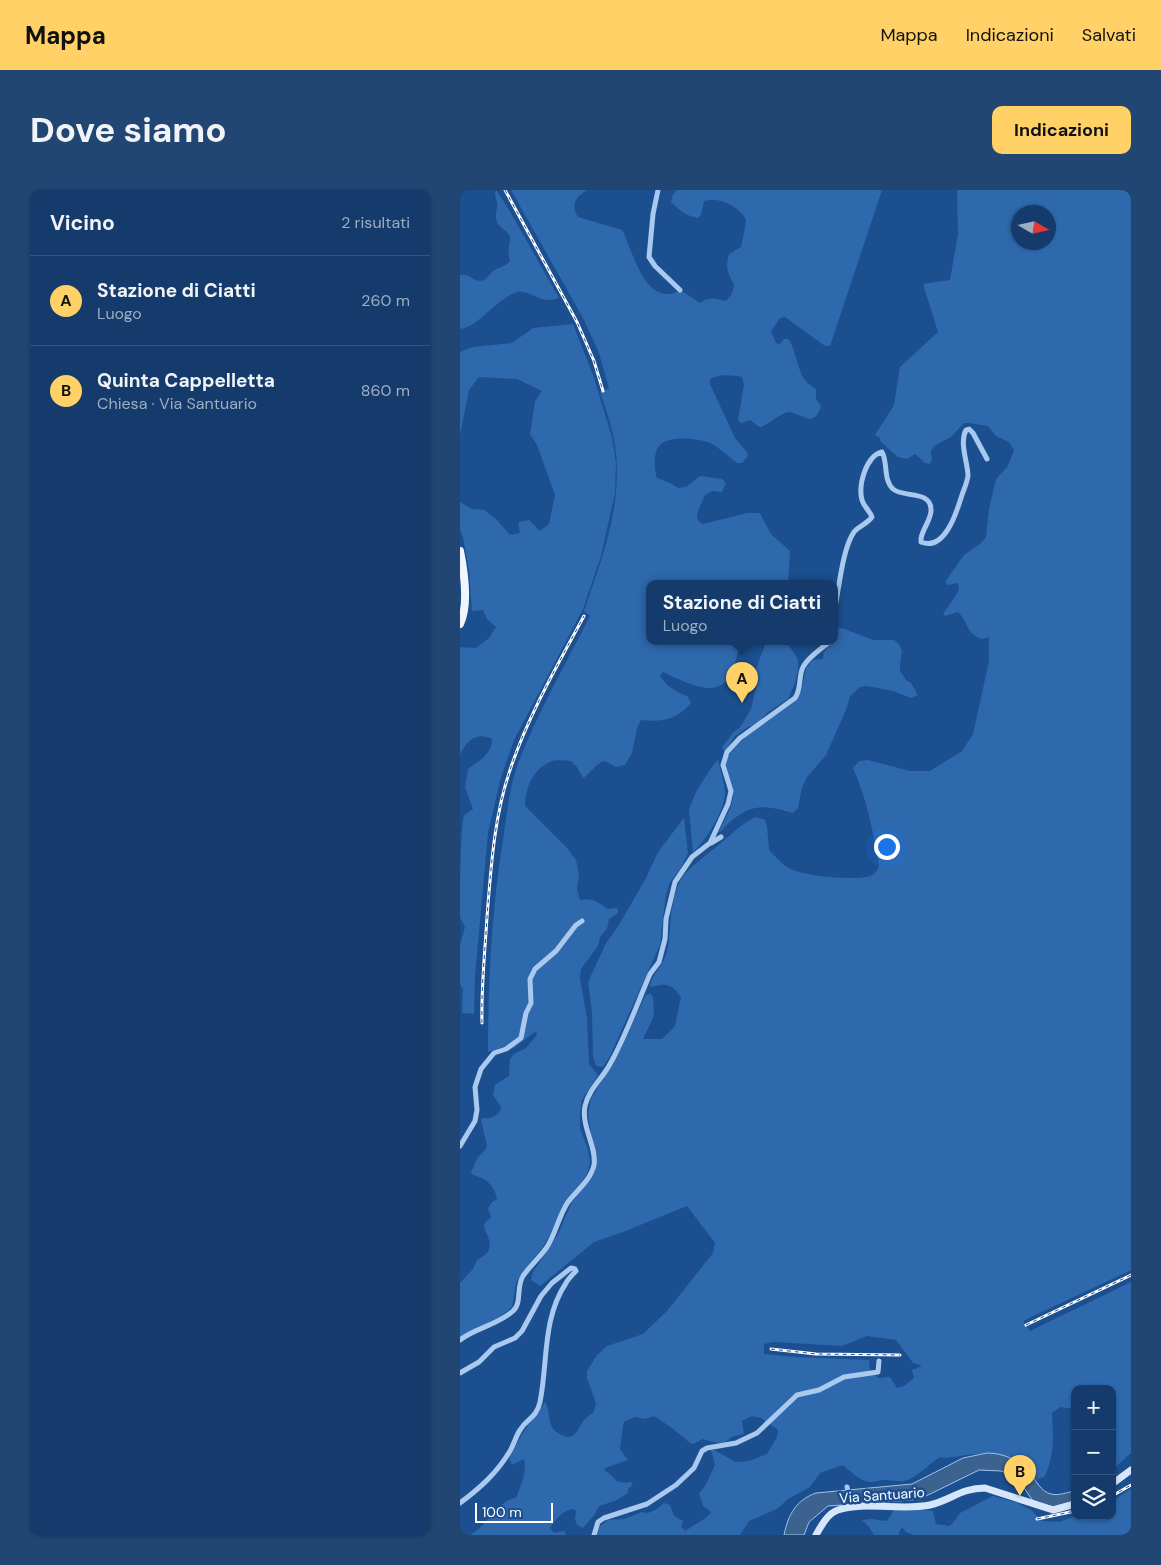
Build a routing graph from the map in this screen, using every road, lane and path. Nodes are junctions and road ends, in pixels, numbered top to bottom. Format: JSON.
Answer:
{"nodes":[{"id":1,"x":658,"y":190,"type":"edge"},
{"id":2,"x":680,"y":290,"type":"dead end"},
{"id":3,"x":987,"y":459,"type":"dead end"},
{"id":4,"x":460,"y":551,"type":"edge"},
{"id":5,"x":838,"y":590,"type":"edge"},
{"id":6,"x":460,"y":624,"type":"edge"},
{"id":7,"x":826,"y":645,"type":"edge"},
{"id":8,"x":721,"y":837,"type":"dead end"},
{"id":9,"x":710,"y":843,"type":"junction"},
{"id":10,"x":582,"y":921,"type":"dead end"},
{"id":11,"x":460,"y":1146,"type":"edge"},
{"id":12,"x":460,"y":1340,"type":"edge"},
{"id":13,"x":880,"y":1361,"type":"dead end"},
{"id":14,"x":460,"y":1373,"type":"edge"},
{"id":15,"x":1131,"y":1470,"type":"edge"},
{"id":16,"x":1116,"y":1481,"type":"edge"},
{"id":17,"x":848,"y":1488,"type":"dead end"},
{"id":18,"x":460,"y":1503,"type":"edge"},
{"id":19,"x":1071,"y":1505,"type":"edge"},
{"id":20,"x":852,"y":1506,"type":"junction"},
{"id":21,"x":594,"y":1535,"type":"edge"},
{"id":22,"x":816,"y":1535,"type":"edge"}],
"edges":[{"from":1,"to":2,"type":"street"},
{"from":3,"to":5,"type":"street"},
{"from":4,"to":6,"type":"main road"},
{"from":7,"to":9,"type":"street"},
{"from":8,"to":9,"type":"street"},
{"from":9,"to":12,"type":"street"},
{"from":10,"to":11,"type":"street"},
{"from":13,"to":21,"type":"street"},
{"from":14,"to":18,"type":"street"},
{"from":15,"to":16,"type":"main road"},
{"from":17,"to":20,"type":"street"},
{"from":19,"to":20,"type":"main road","name":"Via Santuario"},
{"from":20,"to":22,"type":"main road","name":"Via Santuario"}]}
